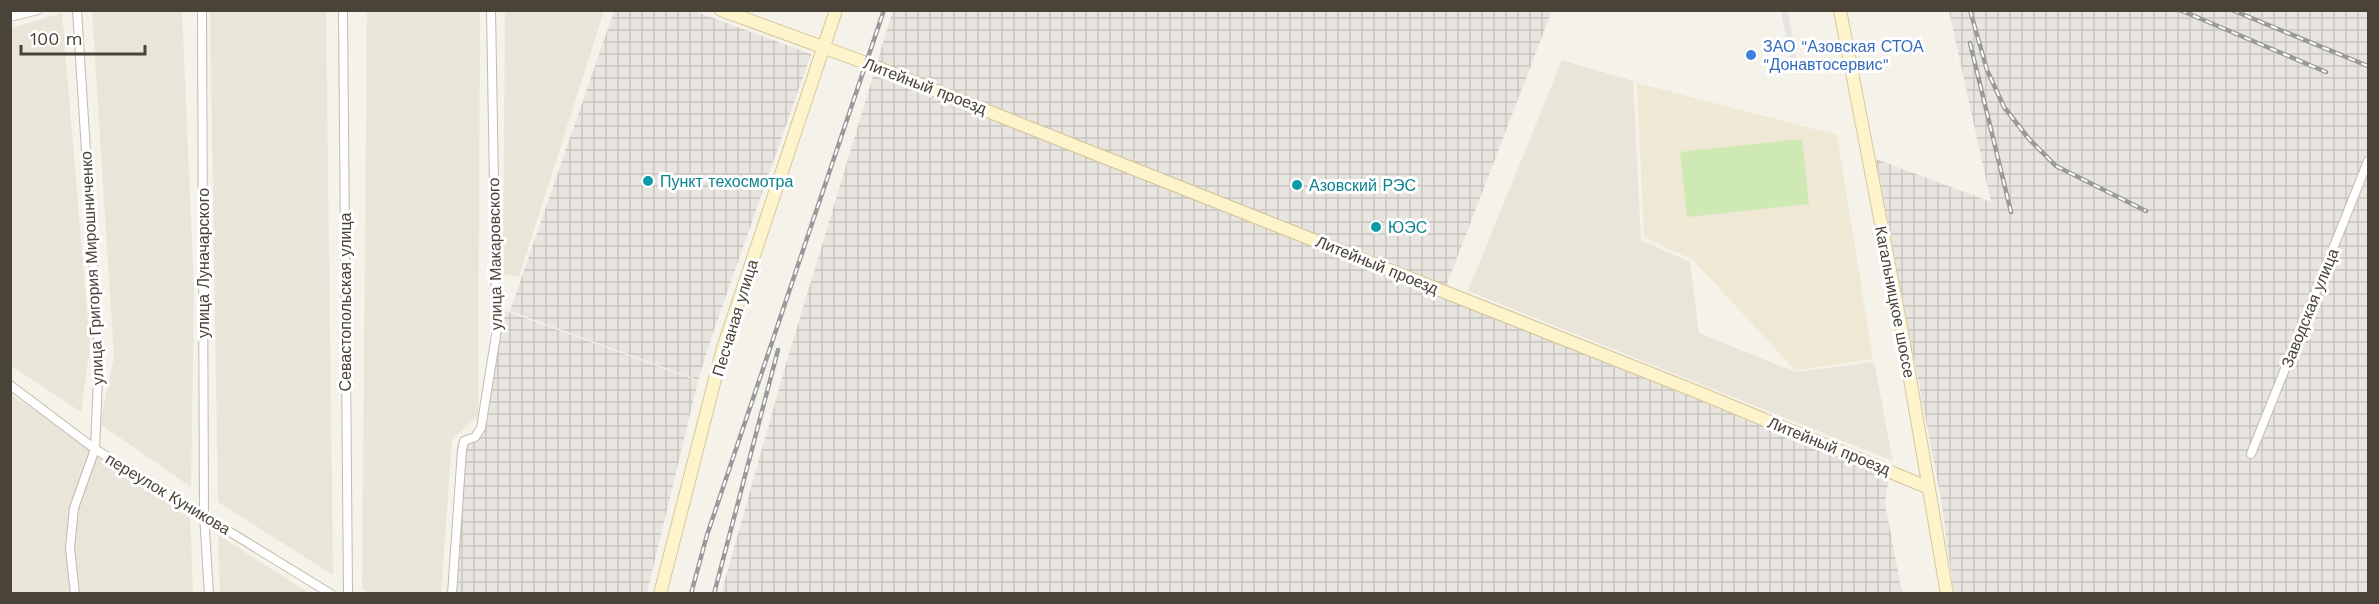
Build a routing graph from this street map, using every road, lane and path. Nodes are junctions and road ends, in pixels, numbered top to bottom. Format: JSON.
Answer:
{"nodes":[{"id":1,"x":38,"y":10,"type":"edge"},
{"id":2,"x":77,"y":10,"type":"edge"},
{"id":3,"x":202,"y":10,"type":"edge"},
{"id":4,"x":343,"y":10,"type":"edge"},
{"id":5,"x":491,"y":10,"type":"edge"},
{"id":6,"x":721,"y":10,"type":"edge"},
{"id":7,"x":836,"y":10,"type":"edge"},
{"id":8,"x":1840,"y":10,"type":"edge"},
{"id":9,"x":10,"y":17,"type":"edge"},
{"id":10,"x":824,"y":47,"type":"junction"},
{"id":11,"x":2368,"y":161,"type":"edge"},
{"id":12,"x":10,"y":385,"type":"edge"},
{"id":13,"x":95,"y":449,"type":"junction"},
{"id":14,"x":2251,"y":454,"type":"dead end"},
{"id":15,"x":1929,"y":488,"type":"junction"},
{"id":16,"x":204,"y":515,"type":"junction"},
{"id":17,"x":75,"y":594,"type":"edge"},
{"id":18,"x":209,"y":594,"type":"edge"},
{"id":19,"x":331,"y":594,"type":"edge"},
{"id":20,"x":348,"y":594,"type":"edge"},
{"id":21,"x":452,"y":594,"type":"edge"},
{"id":22,"x":660,"y":594,"type":"edge"},
{"id":23,"x":1947,"y":594,"type":"edge"}],
"edges":[{"from":1,"to":9,"type":"street"},
{"from":2,"to":13,"type":"street","name":"улица Григория Мирошниченко"},
{"from":3,"to":16,"type":"street","name":"улица Луначарского"},
{"from":4,"to":20,"type":"street","name":"Севастопольская улица"},
{"from":5,"to":21,"type":"street","name":"улица Макаровского"},
{"from":6,"to":10,"type":"main road","name":"Литейный проезд"},
{"from":7,"to":10,"type":"main road","name":"Песчаная улица"},
{"from":8,"to":15,"type":"main road","name":"Кагальницкое шоссе"},
{"from":10,"to":15,"type":"main road","name":"Литейный проезд"},
{"from":10,"to":22,"type":"main road","name":"Песчаная улица"},
{"from":11,"to":14,"type":"street","name":"Заводская улица"},
{"from":12,"to":13,"type":"street","name":"переулок Куникова"},
{"from":13,"to":16,"type":"street","name":"переулок Куникова"},
{"from":13,"to":17,"type":"street","name":"улица Григория Мирошниченко"},
{"from":15,"to":23,"type":"main road","name":"Кагальницкое шоссе"},
{"from":16,"to":18,"type":"street","name":"улица Луначарского"},
{"from":16,"to":19,"type":"street","name":"переулок Куникова"}]}
